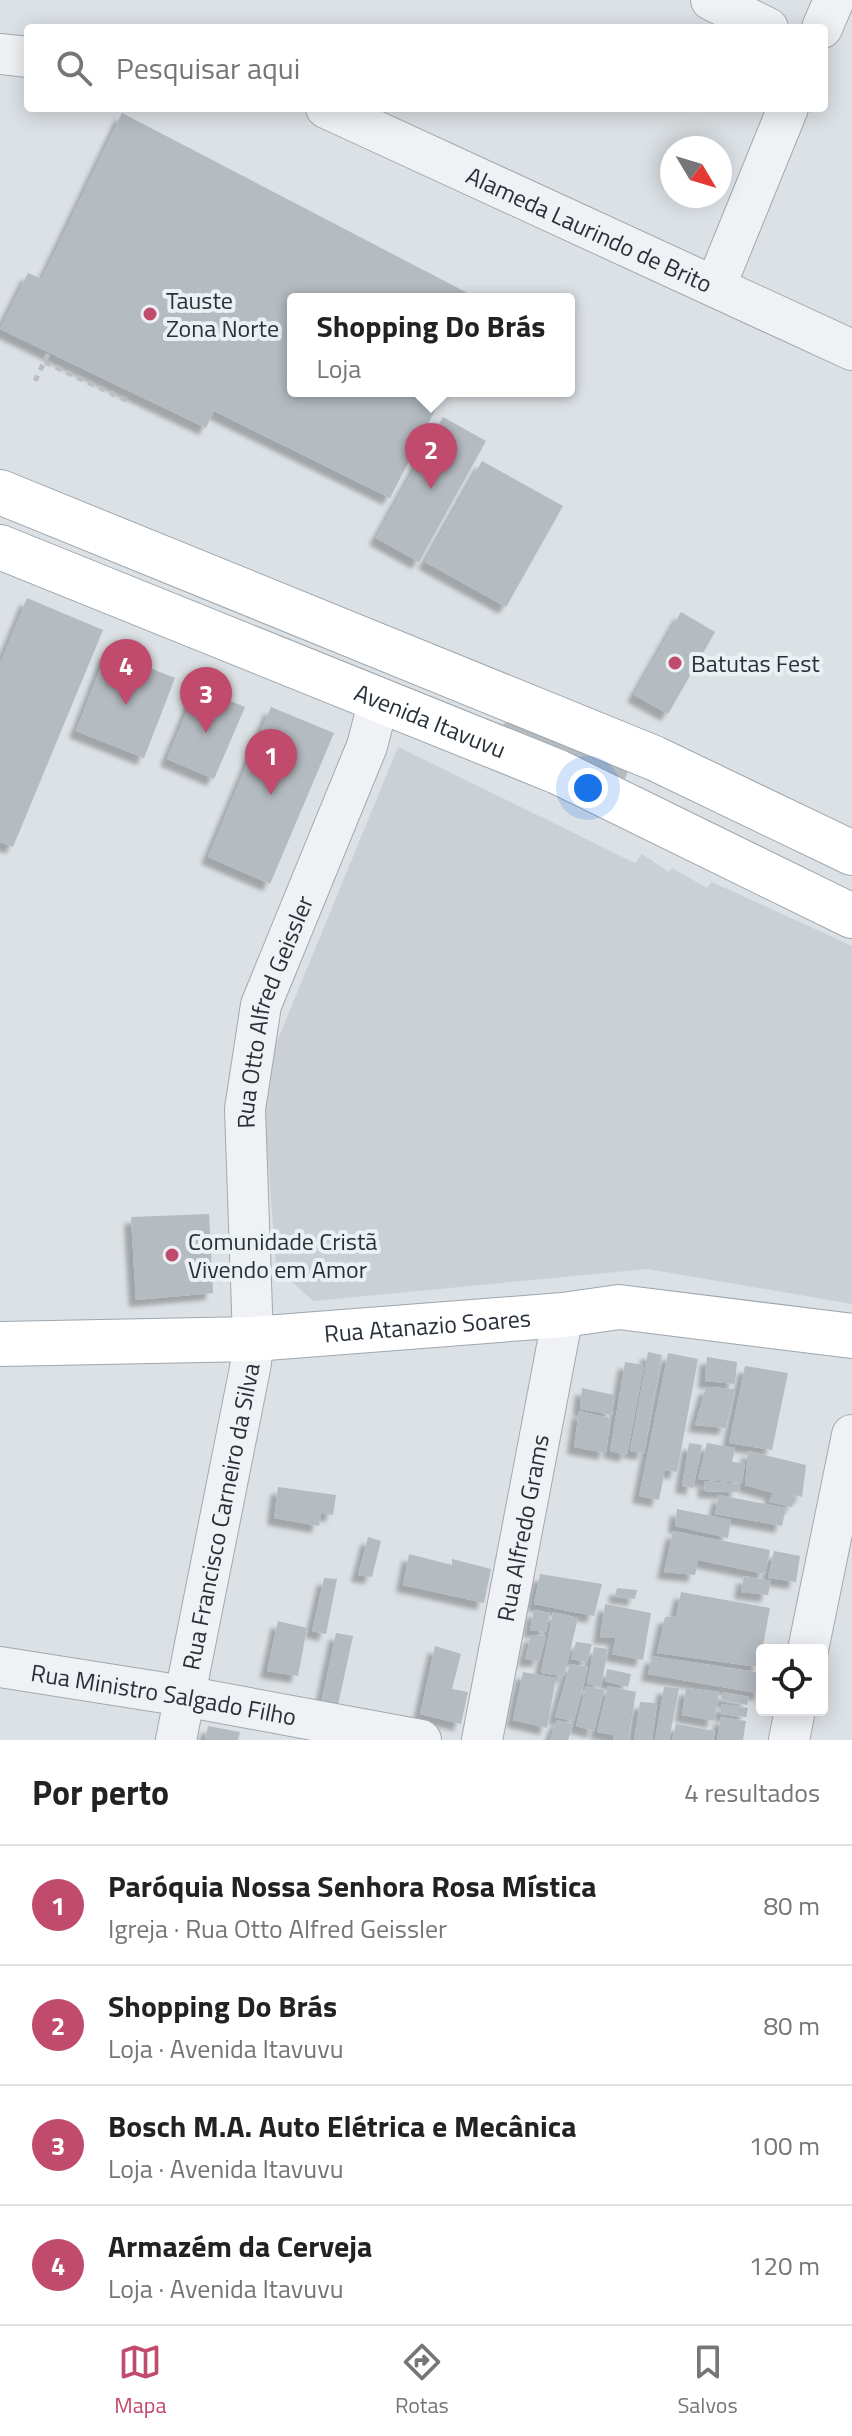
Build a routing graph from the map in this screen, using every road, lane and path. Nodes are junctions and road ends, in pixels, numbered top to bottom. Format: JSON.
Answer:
{"nodes":[{"id":1,"x":711,"y":0,"type":"edge"},
{"id":2,"x":834,"y":0,"type":"edge"},
{"id":3,"x":760,"y":24,"type":"edge"},
{"id":4,"x":824,"y":24,"type":"edge"},
{"id":5,"x":0,"y":54,"type":"edge"},
{"id":6,"x":24,"y":57,"type":"edge"},
{"id":7,"x":335,"y":112,"type":"edge"},
{"id":8,"x":786,"y":112,"type":"edge"},
{"id":9,"x":716,"y":285,"type":"junction"},
{"id":10,"x":852,"y":350,"type":"edge"},
{"id":11,"x":49,"y":352,"type":"dead end"},
{"id":12,"x":45,"y":362,"type":"junction"},
{"id":13,"x":35,"y":381,"type":"dead end"},
{"id":14,"x":128,"y":401,"type":"dead end"},
{"id":15,"x":0,"y":492,"type":"edge"},
{"id":16,"x":0,"y":547,"type":"edge"},
{"id":17,"x":357,"y":638,"type":"junction"},
{"id":18,"x":379,"y":700,"type":"junction"},
{"id":19,"x":852,"y":853,"type":"edge"},
{"id":20,"x":852,"y":916,"type":"edge"},
{"id":21,"x":563,"y":1315,"type":"junction"},
{"id":22,"x":852,"y":1336,"type":"edge"},
{"id":23,"x":253,"y":1339,"type":"junction"},
{"id":24,"x":0,"y":1344,"type":"edge"},
{"id":25,"x":852,"y":1435,"type":"edge"},
{"id":26,"x":837,"y":1581,"type":"edge"},
{"id":27,"x":811,"y":1644,"type":"edge"},
{"id":28,"x":0,"y":1667,"type":"edge"},
{"id":29,"x":184,"y":1696,"type":"junction"},
{"id":30,"x":794,"y":1716,"type":"edge"},
{"id":31,"x":176,"y":1740,"type":"edge"},
{"id":32,"x":421,"y":1740,"type":"edge"},
{"id":33,"x":482,"y":1740,"type":"edge"},
{"id":34,"x":789,"y":1740,"type":"edge"}],
"edges":[{"from":1,"to":3,"type":"street"},
{"from":2,"to":4,"type":"street"},
{"from":5,"to":6,"type":"street"},
{"from":7,"to":9,"type":"street","name":"Alameda Laurindo de Brito"},
{"from":8,"to":9,"type":"street"},
{"from":9,"to":10,"type":"street","name":"Alameda Laurindo de Brito"},
{"from":11,"to":12,"type":"path"},
{"from":12,"to":13,"type":"path"},
{"from":12,"to":14,"type":"path"},
{"from":15,"to":17,"type":"main road","name":"Avenida Itavuvu"},
{"from":16,"to":18,"type":"main road","name":"Avenida Itavuvu"},
{"from":17,"to":18,"type":"main road"},
{"from":17,"to":19,"type":"main road","name":"Avenida Itavuvu"},
{"from":18,"to":20,"type":"main road","name":"Avenida Itavuvu"},
{"from":18,"to":23,"type":"street","name":"Rua Otto Alfred Geissler"},
{"from":21,"to":22,"type":"main road","name":"Rua Atanazio Soares"},
{"from":21,"to":23,"type":"main road","name":"Rua Atanazio Soares"},
{"from":21,"to":33,"type":"street","name":"Rua Alfredo Grams"},
{"from":23,"to":24,"type":"main road","name":"Rua Atanazio Soares"},
{"from":23,"to":29,"type":"street","name":"Rua Francisco Carneiro da Silva"},
{"from":25,"to":26,"type":"street"},
{"from":26,"to":27,"type":"street"},
{"from":28,"to":29,"type":"street","name":"Rua Ministro Salgado Filho"},
{"from":29,"to":31,"type":"street","name":"Rua Francisco Carneiro da Silva"},
{"from":29,"to":32,"type":"street","name":"Rua Ministro Salgado Filho"},
{"from":30,"to":34,"type":"street"}]}
